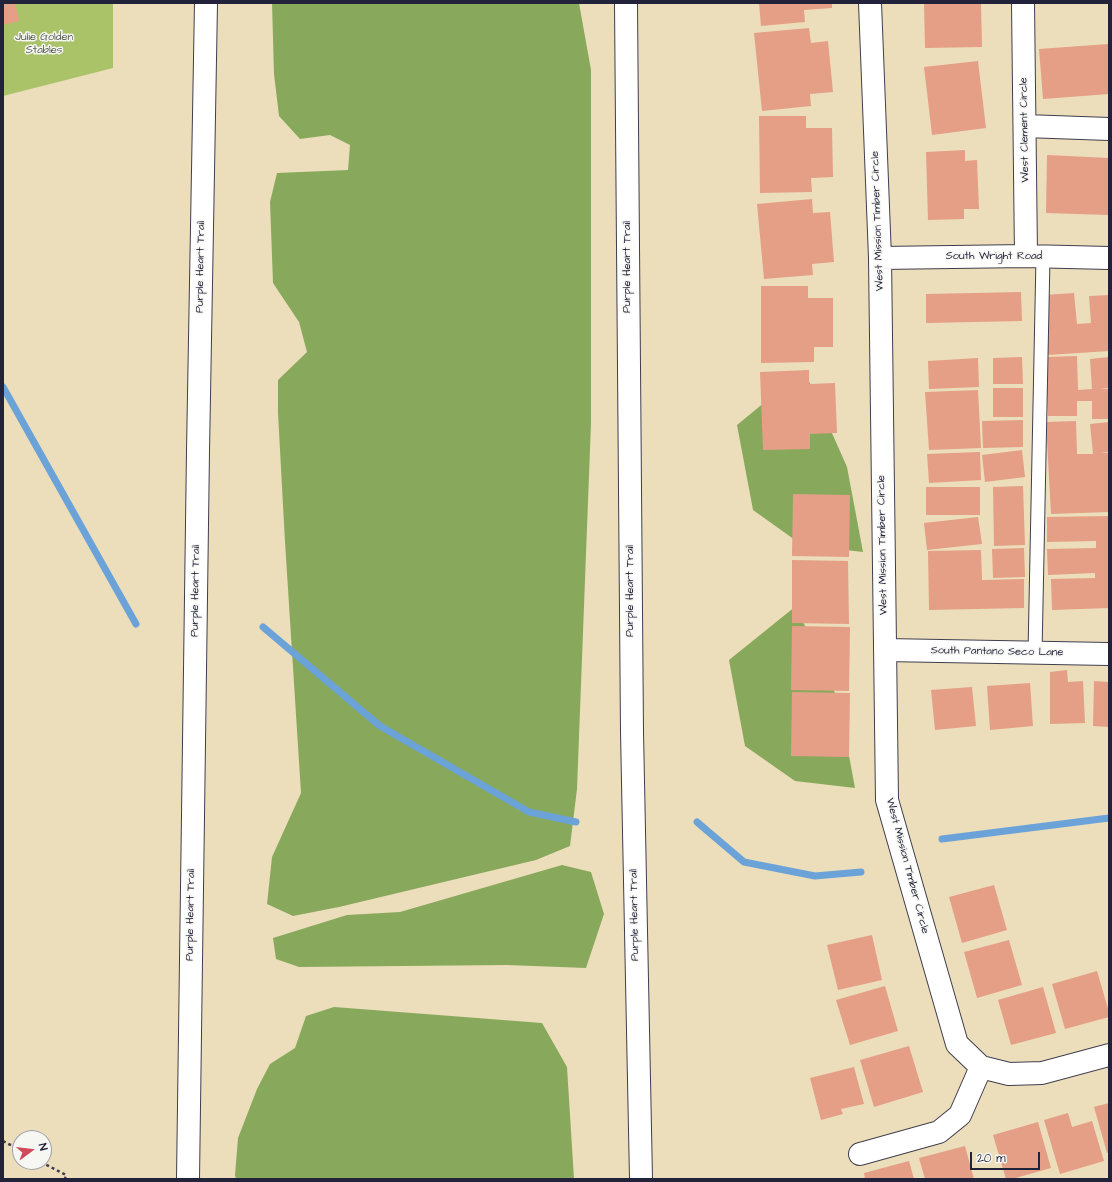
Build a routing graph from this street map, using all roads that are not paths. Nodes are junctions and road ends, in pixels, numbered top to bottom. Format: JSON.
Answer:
{"nodes":[{"id":1,"x":206,"y":3,"type":"edge"},
{"id":2,"x":626,"y":3,"type":"edge"},
{"id":3,"x":870,"y":3,"type":"edge"},
{"id":4,"x":1023,"y":3,"type":"edge"},
{"id":5,"x":1025,"y":126,"type":"junction"},
{"id":6,"x":1109,"y":129,"type":"edge"},
{"id":7,"x":1035,"y":256,"type":"junction"},
{"id":8,"x":880,"y":258,"type":"junction"},
{"id":9,"x":1109,"y":258,"type":"edge"},
{"id":10,"x":885,"y":650,"type":"junction"},
{"id":11,"x":1035,"y":653,"type":"junction"},
{"id":12,"x":1109,"y":654,"type":"edge"},
{"id":13,"x":1109,"y":1055,"type":"edge"},
{"id":14,"x":982,"y":1067,"type":"junction"},
{"id":15,"x":860,"y":1154,"type":"dead end"},
{"id":16,"x":188,"y":1179,"type":"edge"},
{"id":17,"x":641,"y":1179,"type":"edge"}],
"edges":[{"from":1,"to":16,"type":"main road","name":"Purple Heart Trail"},
{"from":2,"to":17,"type":"main road","name":"Purple Heart Trail"},
{"from":3,"to":8,"type":"main road","name":"West Mission Timber Circle"},
{"from":4,"to":5,"type":"main road","name":"West Clement Circle"},
{"from":5,"to":6,"type":"main road"},
{"from":5,"to":7,"type":"main road","name":"West Clement Circle"},
{"from":7,"to":8,"type":"main road","name":"South Wright Road"},
{"from":7,"to":9,"type":"main road","name":"South Wright Road"},
{"from":7,"to":11,"type":"lane"},
{"from":8,"to":10,"type":"main road","name":"West Mission Timber Circle"},
{"from":10,"to":11,"type":"main road","name":"South Pantano Seco Lane"},
{"from":10,"to":14,"type":"main road","name":"West Mission Timber Circle"},
{"from":11,"to":12,"type":"main road","name":"South Pantano Seco Lane"},
{"from":13,"to":14,"type":"main road","name":"West Mission Timber Circle"},
{"from":14,"to":15,"type":"main road"}]}
